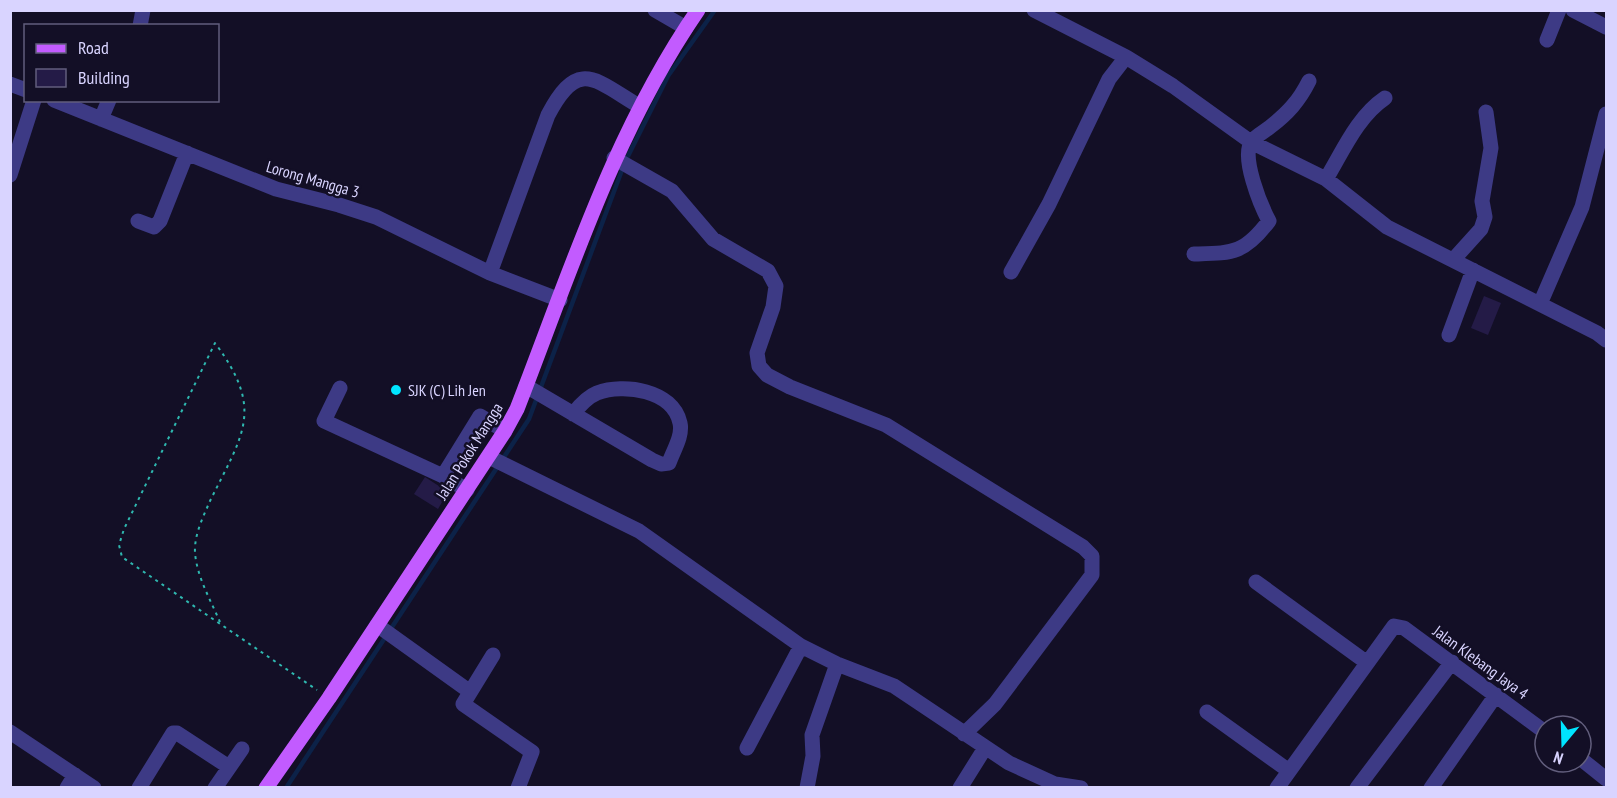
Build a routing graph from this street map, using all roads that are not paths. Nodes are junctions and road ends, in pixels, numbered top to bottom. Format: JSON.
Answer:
{"nodes":[{"id":1,"x":656,"y":10,"type":"edge"},
{"id":2,"x":698,"y":10,"type":"edge"},
{"id":3,"x":1034,"y":10,"type":"edge"},
{"id":4,"x":1559,"y":10,"type":"edge"},
{"id":5,"x":1572,"y":10,"type":"edge"},
{"id":6,"x":1606,"y":27,"type":"edge"},
{"id":7,"x":686,"y":28,"type":"junction"},
{"id":8,"x":1547,"y":40,"type":"dead end"},
{"id":9,"x":1126,"y":57,"type":"junction"},
{"id":10,"x":1309,"y":81,"type":"dead end"},
{"id":11,"x":1384,"y":98,"type":"dead end"},
{"id":12,"x":33,"y":102,"type":"edge"},
{"id":13,"x":59,"y":102,"type":"edge"},
{"id":14,"x":109,"y":102,"type":"edge"},
{"id":15,"x":639,"y":106,"type":"junction"},
{"id":16,"x":1486,"y":112,"type":"dead end"},
{"id":17,"x":1606,"y":114,"type":"edge"},
{"id":18,"x":101,"y":119,"type":"junction"},
{"id":19,"x":1251,"y":142,"type":"junction"},
{"id":20,"x":187,"y":153,"type":"junction"},
{"id":21,"x":617,"y":160,"type":"junction"},
{"id":22,"x":10,"y":174,"type":"edge"},
{"id":23,"x":1326,"y":179,"type":"junction"},
{"id":24,"x":138,"y":221,"type":"dead end"},
{"id":25,"x":1194,"y":254,"type":"dead end"},
{"id":26,"x":1453,"y":261,"type":"junction"},
{"id":27,"x":1473,"y":270,"type":"junction"},
{"id":28,"x":1011,"y":272,"type":"dead end"},
{"id":29,"x":490,"y":273,"type":"junction"},
{"id":30,"x":560,"y":300,"type":"junction"},
{"id":31,"x":1540,"y":304,"type":"junction"},
{"id":32,"x":1449,"y":335,"type":"dead end"},
{"id":33,"x":1606,"y":340,"type":"edge"},
{"id":34,"x":340,"y":388,"type":"dead end"},
{"id":35,"x":535,"y":391,"type":"junction"},
{"id":36,"x":573,"y":414,"type":"junction"},
{"id":37,"x":505,"y":431,"type":"junction"},
{"id":38,"x":497,"y":461,"type":"junction"},
{"id":39,"x":443,"y":477,"type":"junction"},
{"id":40,"x":467,"y":490,"type":"junction"},
{"id":41,"x":1256,"y":582,"type":"dead end"},
{"id":42,"x":377,"y":625,"type":"junction"},
{"id":43,"x":801,"y":646,"type":"junction"},
{"id":44,"x":493,"y":655,"type":"dead end"},
{"id":45,"x":1366,"y":662,"type":"junction"},
{"id":46,"x":1452,"y":662,"type":"junction"},
{"id":47,"x":837,"y":664,"type":"junction"},
{"id":48,"x":469,"y":691,"type":"junction"},
{"id":49,"x":1496,"y":695,"type":"junction"},
{"id":50,"x":1208,"y":712,"type":"dead end"},
{"id":51,"x":1533,"y":723,"type":"edge"},
{"id":52,"x":10,"y":732,"type":"edge"},
{"id":53,"x":964,"y":734,"type":"junction"},
{"id":54,"x":985,"y":747,"type":"junction"},
{"id":55,"x":747,"y":748,"type":"dead end"},
{"id":56,"x":242,"y":749,"type":"dead end"},
{"id":57,"x":229,"y":767,"type":"junction"},
{"id":58,"x":1593,"y":769,"type":"edge"},
{"id":59,"x":1289,"y":771,"type":"junction"},
{"id":60,"x":1606,"y":779,"type":"edge"},
{"id":61,"x":71,"y":781,"type":"edge"},
{"id":62,"x":94,"y":788,"type":"edge"},
{"id":63,"x":139,"y":788,"type":"edge"},
{"id":64,"x":215,"y":788,"type":"edge"},
{"id":65,"x":266,"y":788,"type":"edge"},
{"id":66,"x":518,"y":788,"type":"edge"},
{"id":67,"x":807,"y":788,"type":"edge"},
{"id":68,"x":960,"y":788,"type":"edge"},
{"id":69,"x":1082,"y":788,"type":"edge"},
{"id":70,"x":1277,"y":788,"type":"edge"},
{"id":71,"x":1357,"y":788,"type":"edge"},
{"id":72,"x":1431,"y":788,"type":"edge"}],
"edges":[{"from":1,"to":7,"type":"street"},
{"from":2,"to":7,"type":"main road","name":"Jalan Pokok Mangga"},
{"from":3,"to":9,"type":"street"},
{"from":4,"to":8,"type":"street"},
{"from":5,"to":6,"type":"street"},
{"from":7,"to":15,"type":"main road","name":"Jalan Pokok Mangga"},
{"from":9,"to":19,"type":"street"},
{"from":9,"to":28,"type":"street"},
{"from":10,"to":19,"type":"street"},
{"from":11,"to":23,"type":"street"},
{"from":12,"to":22,"type":"street"},
{"from":13,"to":18,"type":"street","name":"Lorong Mangga 3"},
{"from":14,"to":18,"type":"street"},
{"from":15,"to":21,"type":"main road","name":"Jalan Pokok Mangga"},
{"from":15,"to":29,"type":"street"},
{"from":16,"to":26,"type":"street"},
{"from":17,"to":31,"type":"street"},
{"from":18,"to":20,"type":"street","name":"Lorong Mangga 3"},
{"from":19,"to":23,"type":"street"},
{"from":19,"to":25,"type":"street"},
{"from":20,"to":24,"type":"street"},
{"from":20,"to":29,"type":"street","name":"Lorong Mangga 3"},
{"from":21,"to":30,"type":"main road","name":"Jalan Pokok Mangga"},
{"from":21,"to":53,"type":"street"},
{"from":23,"to":26,"type":"street"},
{"from":26,"to":27,"type":"street"},
{"from":27,"to":31,"type":"street"},
{"from":27,"to":32,"type":"street"},
{"from":29,"to":30,"type":"street","name":"Lorong Mangga 3"},
{"from":30,"to":35,"type":"main road","name":"Jalan Pokok Mangga"},
{"from":31,"to":33,"type":"street"},
{"from":34,"to":39,"type":"street"},
{"from":35,"to":36,"type":"street"},
{"from":35,"to":37,"type":"main road","name":"Jalan Pokok Mangga"},
{"from":36,"to":36,"type":"street"},
{"from":37,"to":38,"type":"main road","name":"Jalan Pokok Mangga"},
{"from":37,"to":39,"type":"street"},
{"from":38,"to":40,"type":"main road","name":"Jalan Pokok Mangga"},
{"from":38,"to":43,"type":"street"},
{"from":39,"to":40,"type":"street"},
{"from":40,"to":42,"type":"main road","name":"Jalan Pokok Mangga"},
{"from":41,"to":45,"type":"street"},
{"from":42,"to":48,"type":"street"},
{"from":42,"to":65,"type":"main road","name":"Jalan Pokok Mangga"},
{"from":43,"to":47,"type":"street"},
{"from":43,"to":55,"type":"street"},
{"from":44,"to":48,"type":"street"},
{"from":45,"to":46,"type":"street","name":"Jalan Klebang Jaya 4"},
{"from":45,"to":59,"type":"street"},
{"from":46,"to":49,"type":"street","name":"Jalan Klebang Jaya 4"},
{"from":46,"to":71,"type":"street"},
{"from":47,"to":53,"type":"street"},
{"from":47,"to":67,"type":"street"},
{"from":48,"to":66,"type":"street"},
{"from":49,"to":51,"type":"street","name":"Jalan Klebang Jaya 4"},
{"from":49,"to":72,"type":"street"},
{"from":50,"to":59,"type":"street"},
{"from":52,"to":61,"type":"street"},
{"from":53,"to":54,"type":"street"},
{"from":54,"to":68,"type":"street"},
{"from":54,"to":69,"type":"street"},
{"from":56,"to":57,"type":"street"},
{"from":57,"to":63,"type":"street"},
{"from":57,"to":64,"type":"street"},
{"from":58,"to":60,"type":"street"},
{"from":59,"to":70,"type":"street"},
{"from":61,"to":62,"type":"street"}]}
